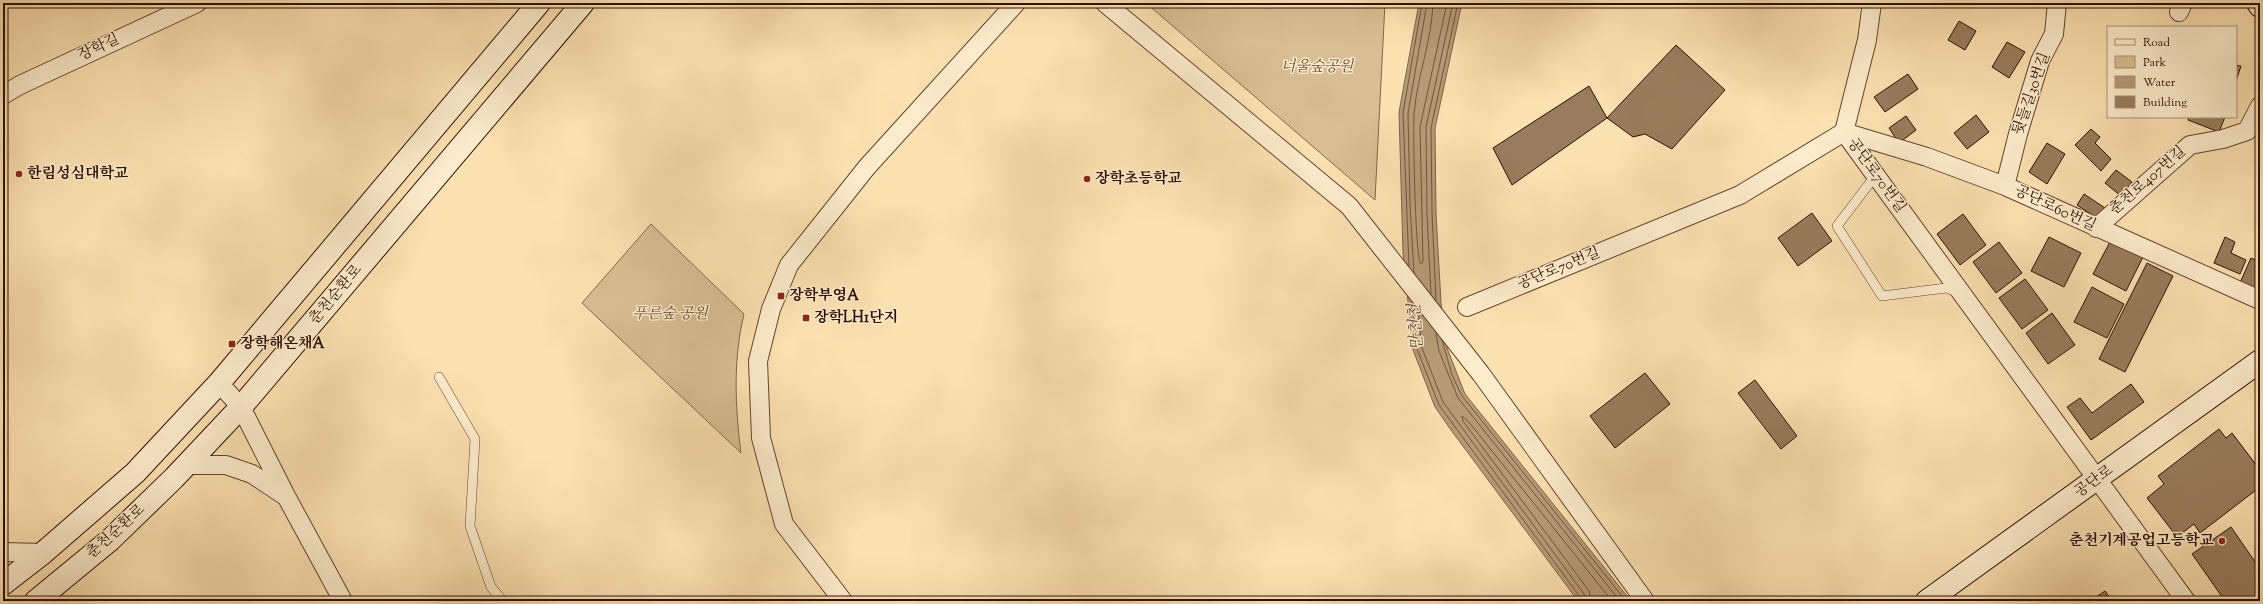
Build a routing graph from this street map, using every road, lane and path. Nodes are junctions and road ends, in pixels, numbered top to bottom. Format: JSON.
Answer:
{"nodes":[{"id":1,"x":197,"y":3,"type":"edge"},
{"id":2,"x":539,"y":3,"type":"edge"},
{"id":3,"x":583,"y":3,"type":"edge"},
{"id":4,"x":1016,"y":3,"type":"edge"},
{"id":5,"x":1105,"y":3,"type":"edge"},
{"id":6,"x":1862,"y":3,"type":"edge"},
{"id":7,"x":1872,"y":3,"type":"edge"},
{"id":8,"x":2057,"y":3,"type":"edge"},
{"id":9,"x":2258,"y":3,"type":"edge"},
{"id":10,"x":2260,"y":6,"type":"edge"},
{"id":11,"x":1867,"y":40,"type":"junction"},
{"id":12,"x":3,"y":95,"type":"edge"},
{"id":13,"x":2260,"y":106,"type":"edge"},
{"id":14,"x":1844,"y":132,"type":"junction"},
{"id":15,"x":1875,"y":176,"type":"junction"},
{"id":16,"x":2005,"y":186,"type":"junction"},
{"id":17,"x":2096,"y":228,"type":"junction"},
{"id":18,"x":1960,"y":293,"type":"junction"},
{"id":19,"x":2260,"y":300,"type":"edge"},
{"id":20,"x":1467,"y":307,"type":"dead end"},
{"id":21,"x":2260,"y":361,"type":"edge"},
{"id":22,"x":440,"y":377,"type":"dead end"},
{"id":23,"x":219,"y":383,"type":"junction"},
{"id":24,"x":241,"y":407,"type":"junction"},
{"id":25,"x":187,"y":465,"type":"junction"},
{"id":26,"x":2098,"y":480,"type":"junction"},
{"id":27,"x":286,"y":496,"type":"junction"},
{"id":28,"x":3,"y":552,"type":"edge"},
{"id":29,"x":43,"y":553,"type":"junction"},
{"id":30,"x":3,"y":584,"type":"edge"},
{"id":31,"x":36,"y":601,"type":"edge"},
{"id":32,"x":342,"y":601,"type":"edge"},
{"id":33,"x":503,"y":601,"type":"edge"},
{"id":34,"x":843,"y":601,"type":"edge"},
{"id":35,"x":1645,"y":601,"type":"edge"},
{"id":36,"x":1927,"y":601,"type":"edge"},
{"id":37,"x":2186,"y":601,"type":"edge"}],
"edges":[{"from":1,"to":12,"type":"street","name":"장학길"},
{"from":2,"to":23,"type":"street"},
{"from":3,"to":24,"type":"street","name":"춘천순환로"},
{"from":4,"to":34,"type":"street"},
{"from":5,"to":35,"type":"street"},
{"from":6,"to":11,"type":"street"},
{"from":7,"to":11,"type":"street"},
{"from":8,"to":16,"type":"street","name":"뒷들길30번길"},
{"from":9,"to":10,"type":"street"},
{"from":11,"to":14,"type":"street"},
{"from":13,"to":17,"type":"street","name":"춘천로407번길"},
{"from":14,"to":15,"type":"street","name":"공단로70번길"},
{"from":14,"to":16,"type":"street","name":"공단로60번길"},
{"from":14,"to":20,"type":"street","name":"공단로70번길"},
{"from":15,"to":18,"type":"street","name":"공단로70번길"},
{"from":15,"to":18,"type":"lane"},
{"from":16,"to":17,"type":"street","name":"공단로60번길"},
{"from":17,"to":19,"type":"street","name":"공단로60번길"},
{"from":18,"to":26,"type":"street","name":"공단로70번길"},
{"from":21,"to":26,"type":"street","name":"공단로"},
{"from":22,"to":33,"type":"lane"},
{"from":23,"to":24,"type":"street"},
{"from":23,"to":29,"type":"street"},
{"from":24,"to":25,"type":"street","name":"춘천순환로"},
{"from":24,"to":27,"type":"street"},
{"from":25,"to":27,"type":"street"},
{"from":25,"to":31,"type":"street","name":"춘천순환로"},
{"from":26,"to":36,"type":"street","name":"공단로"},
{"from":26,"to":37,"type":"street","name":"공단로70번길"},
{"from":27,"to":32,"type":"street"},
{"from":28,"to":29,"type":"street"},
{"from":29,"to":30,"type":"street"}]}
